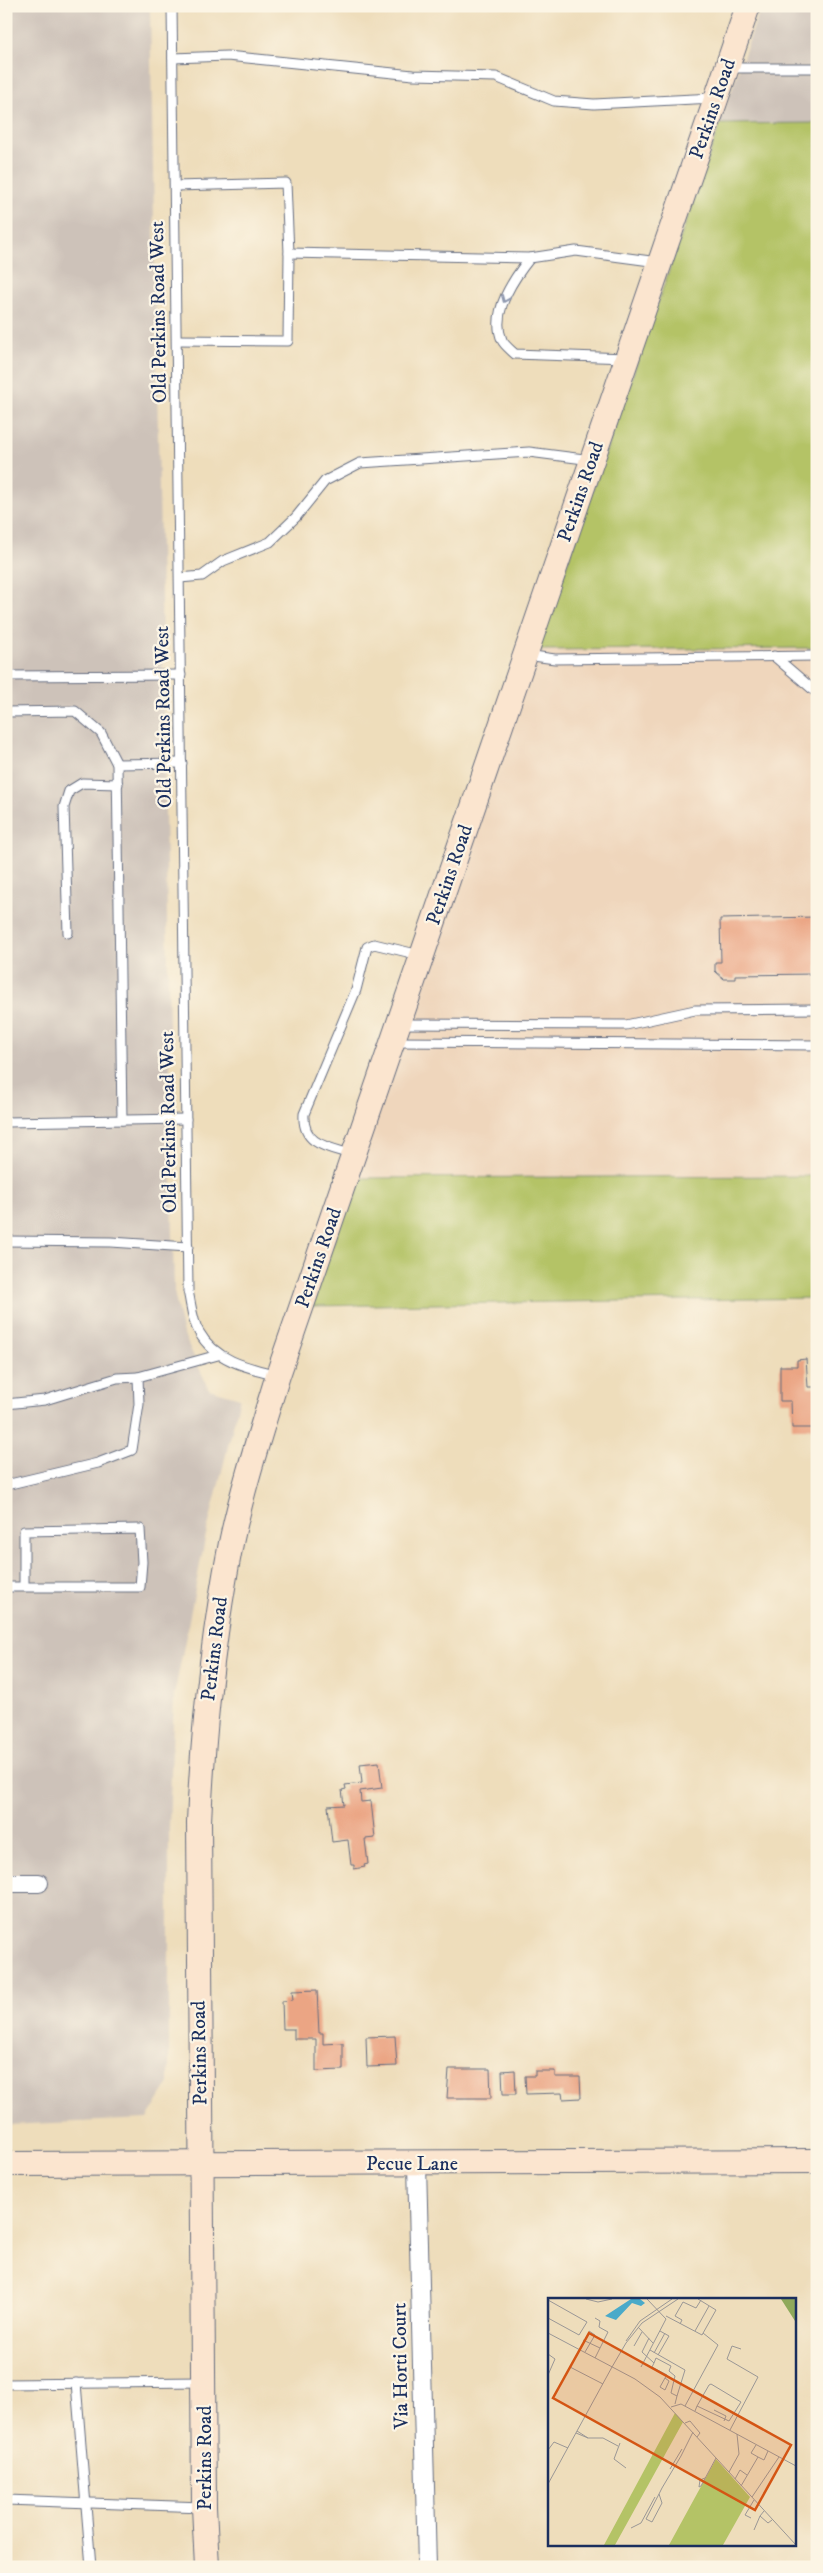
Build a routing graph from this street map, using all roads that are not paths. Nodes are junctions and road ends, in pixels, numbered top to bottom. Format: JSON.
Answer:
{"nodes":[{"id":1,"x":172,"y":6,"type":"edge"},
{"id":2,"x":748,"y":6,"type":"edge"},
{"id":3,"x":173,"y":58,"type":"junction"},
{"id":4,"x":727,"y":68,"type":"junction"},
{"id":5,"x":817,"y":68,"type":"edge"},
{"id":6,"x":717,"y":98,"type":"junction"},
{"id":7,"x":175,"y":186,"type":"junction"},
{"id":8,"x":289,"y":253,"type":"junction"},
{"id":9,"x":530,"y":258,"type":"junction"},
{"id":10,"x":660,"y":262,"type":"junction"},
{"id":11,"x":176,"y":340,"type":"junction"},
{"id":12,"x":627,"y":358,"type":"junction"},
{"id":13,"x":592,"y":460,"type":"junction"},
{"id":14,"x":180,"y":578,"type":"junction"},
{"id":15,"x":526,"y":655,"type":"junction"},
{"id":16,"x":774,"y":656,"type":"junction"},
{"id":17,"x":817,"y":656,"type":"edge"},
{"id":18,"x":181,"y":675,"type":"junction"},
{"id":19,"x":6,"y":676,"type":"edge"},
{"id":20,"x":817,"y":693,"type":"edge"},
{"id":21,"x":6,"y":712,"type":"edge"},
{"id":22,"x":182,"y":763,"type":"junction"},
{"id":23,"x":118,"y":764,"type":"junction"},
{"id":24,"x":118,"y":784,"type":"junction"},
{"id":25,"x":68,"y":933,"type":"dead end"},
{"id":26,"x":423,"y":955,"type":"junction"},
{"id":27,"x":817,"y":1009,"type":"edge"},
{"id":28,"x":394,"y":1033,"type":"junction"},
{"id":29,"x":817,"y":1045,"type":"edge"},
{"id":30,"x":186,"y":1119,"type":"junction"},
{"id":31,"x":122,"y":1120,"type":"junction"},
{"id":32,"x":6,"y":1122,"type":"edge"},
{"id":33,"x":354,"y":1156,"type":"junction"},
{"id":34,"x":6,"y":1241,"type":"edge"},
{"id":35,"x":188,"y":1247,"type":"junction"},
{"id":36,"x":218,"y":1355,"type":"junction"},
{"id":37,"x":278,"y":1376,"type":"junction"},
{"id":38,"x":138,"y":1377,"type":"junction"},
{"id":39,"x":6,"y":1404,"type":"edge"},
{"id":40,"x":6,"y":1485,"type":"edge"},
{"id":41,"x":6,"y":1588,"type":"edge"},
{"id":42,"x":24,"y":1588,"type":"junction"},
{"id":43,"x":6,"y":1883,"type":"edge"},
{"id":44,"x":39,"y":1883,"type":"dead end"},
{"id":45,"x":817,"y":2161,"type":"edge"},
{"id":46,"x":6,"y":2164,"type":"edge"},
{"id":47,"x":417,"y":2164,"type":"junction"},
{"id":48,"x":202,"y":2165,"type":"junction"},
{"id":49,"x":205,"y":2382,"type":"junction"},
{"id":50,"x":76,"y":2383,"type":"junction"},
{"id":51,"x":6,"y":2384,"type":"edge"},
{"id":52,"x":6,"y":2500,"type":"edge"},
{"id":53,"x":85,"y":2502,"type":"junction"},
{"id":54,"x":204,"y":2507,"type":"junction"},
{"id":55,"x":91,"y":2567,"type":"edge"},
{"id":56,"x":207,"y":2567,"type":"edge"},
{"id":57,"x":427,"y":2567,"type":"edge"}],
"edges":[{"from":1,"to":3,"type":"lane","name":"Old Perkins Road West"},
{"from":2,"to":4,"type":"main road","name":"Perkins Road"},
{"from":3,"to":6,"type":"lane"},
{"from":3,"to":7,"type":"lane","name":"Old Perkins Road West"},
{"from":4,"to":5,"type":"lane"},
{"from":4,"to":6,"type":"main road","name":"Perkins Road"},
{"from":6,"to":10,"type":"main road","name":"Perkins Road"},
{"from":7,"to":8,"type":"lane"},
{"from":7,"to":11,"type":"lane","name":"Old Perkins Road West"},
{"from":8,"to":9,"type":"lane"},
{"from":8,"to":11,"type":"lane"},
{"from":9,"to":10,"type":"lane"},
{"from":9,"to":12,"type":"lane","one_way":true},
{"from":10,"to":12,"type":"main road","name":"Perkins Road"},
{"from":11,"to":14,"type":"lane","name":"Old Perkins Road West"},
{"from":12,"to":13,"type":"main road","name":"Perkins Road"},
{"from":13,"to":14,"type":"lane"},
{"from":13,"to":15,"type":"main road","name":"Perkins Road"},
{"from":14,"to":18,"type":"lane","name":"Old Perkins Road West"},
{"from":15,"to":16,"type":"lane"},
{"from":15,"to":26,"type":"main road","name":"Perkins Road"},
{"from":16,"to":17,"type":"lane"},
{"from":16,"to":20,"type":"lane"},
{"from":18,"to":19,"type":"lane"},
{"from":18,"to":22,"type":"lane","name":"Old Perkins Road West"},
{"from":21,"to":23,"type":"lane"},
{"from":22,"to":23,"type":"lane"},
{"from":22,"to":30,"type":"lane","name":"Old Perkins Road West"},
{"from":23,"to":24,"type":"lane"},
{"from":24,"to":25,"type":"lane"},
{"from":24,"to":31,"type":"lane"},
{"from":26,"to":28,"type":"main road","name":"Perkins Road"},
{"from":26,"to":33,"type":"lane"},
{"from":27,"to":28,"type":"lane"},
{"from":28,"to":29,"type":"lane"},
{"from":28,"to":33,"type":"main road","name":"Perkins Road"},
{"from":30,"to":31,"type":"lane"},
{"from":30,"to":35,"type":"lane","name":"Old Perkins Road West"},
{"from":31,"to":32,"type":"lane"},
{"from":33,"to":37,"type":"main road","name":"Perkins Road"},
{"from":34,"to":35,"type":"lane"},
{"from":35,"to":36,"type":"lane","name":"Old Perkins Road West"},
{"from":36,"to":37,"type":"lane","name":"Old Perkins Road West"},
{"from":36,"to":38,"type":"lane"},
{"from":37,"to":48,"type":"main road","name":"Perkins Road"},
{"from":38,"to":39,"type":"lane"},
{"from":38,"to":40,"type":"lane"},
{"from":41,"to":42,"type":"lane"},
{"from":42,"to":42,"type":"lane"},
{"from":43,"to":44,"type":"street"},
{"from":45,"to":47,"type":"main road","name":"Pecue Lane"},
{"from":46,"to":48,"type":"main road","name":"Pecue Lane"},
{"from":47,"to":48,"type":"main road","name":"Pecue Lane"},
{"from":47,"to":57,"type":"street","name":"Via Horti Court"},
{"from":48,"to":49,"type":"main road","name":"Perkins Road"},
{"from":49,"to":50,"type":"lane"},
{"from":49,"to":54,"type":"main road","name":"Perkins Road"},
{"from":50,"to":51,"type":"lane"},
{"from":50,"to":53,"type":"lane"},
{"from":52,"to":53,"type":"lane"},
{"from":53,"to":54,"type":"lane"},
{"from":53,"to":55,"type":"lane"},
{"from":54,"to":56,"type":"main road","name":"Perkins Road"}]}
